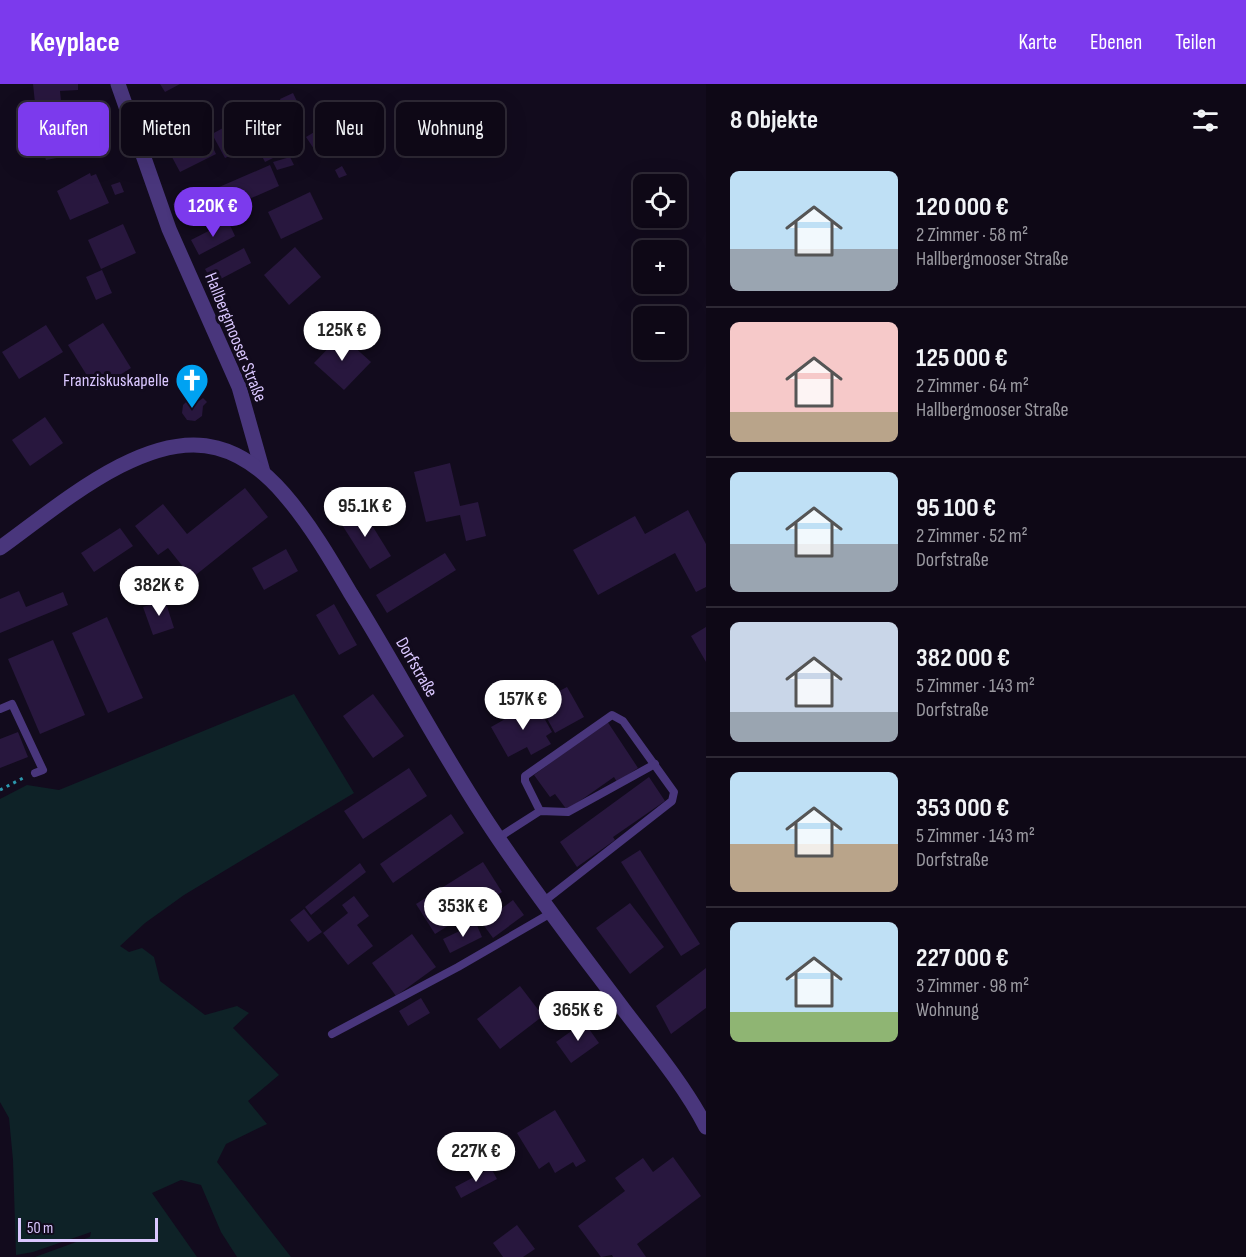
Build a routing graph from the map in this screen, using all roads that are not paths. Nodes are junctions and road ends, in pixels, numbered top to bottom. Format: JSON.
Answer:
{"nodes":[{"id":1,"x":118,"y":84,"type":"edge"},
{"id":2,"x":263,"y":472,"type":"junction"},
{"id":3,"x":0,"y":548,"type":"edge"},
{"id":4,"x":0,"y":709,"type":"edge"},
{"id":5,"x":655,"y":764,"type":"junction"},
{"id":6,"x":34,"y":773,"type":"road end"},
{"id":7,"x":540,"y":811,"type":"junction"},
{"id":8,"x":498,"y":838,"type":"junction"},
{"id":9,"x":547,"y":908,"type":"junction"},
{"id":10,"x":332,"y":1034,"type":"dead end"},
{"id":11,"x":701,"y":1105,"type":"edge"},
{"id":12,"x":706,"y":1127,"type":"edge"}],
"edges":[{"from":1,"to":2,"type":"street","name":"Hallbergmooser Straße"},
{"from":2,"to":3,"type":"street","name":"Dorfstraße"},
{"from":2,"to":8,"type":"street","name":"Dorfstraße"},
{"from":4,"to":6,"type":"lane"},
{"from":5,"to":7,"type":"lane"},
{"from":5,"to":7,"type":"lane"},
{"from":5,"to":9,"type":"lane"},
{"from":7,"to":8,"type":"lane"},
{"from":8,"to":9,"type":"street","name":"Dorfstraße"},
{"from":9,"to":10,"type":"lane"},
{"from":9,"to":11,"type":"street","name":"Dorfstraße"},
{"from":11,"to":12,"type":"street","name":"Dorfstraße"}]}
